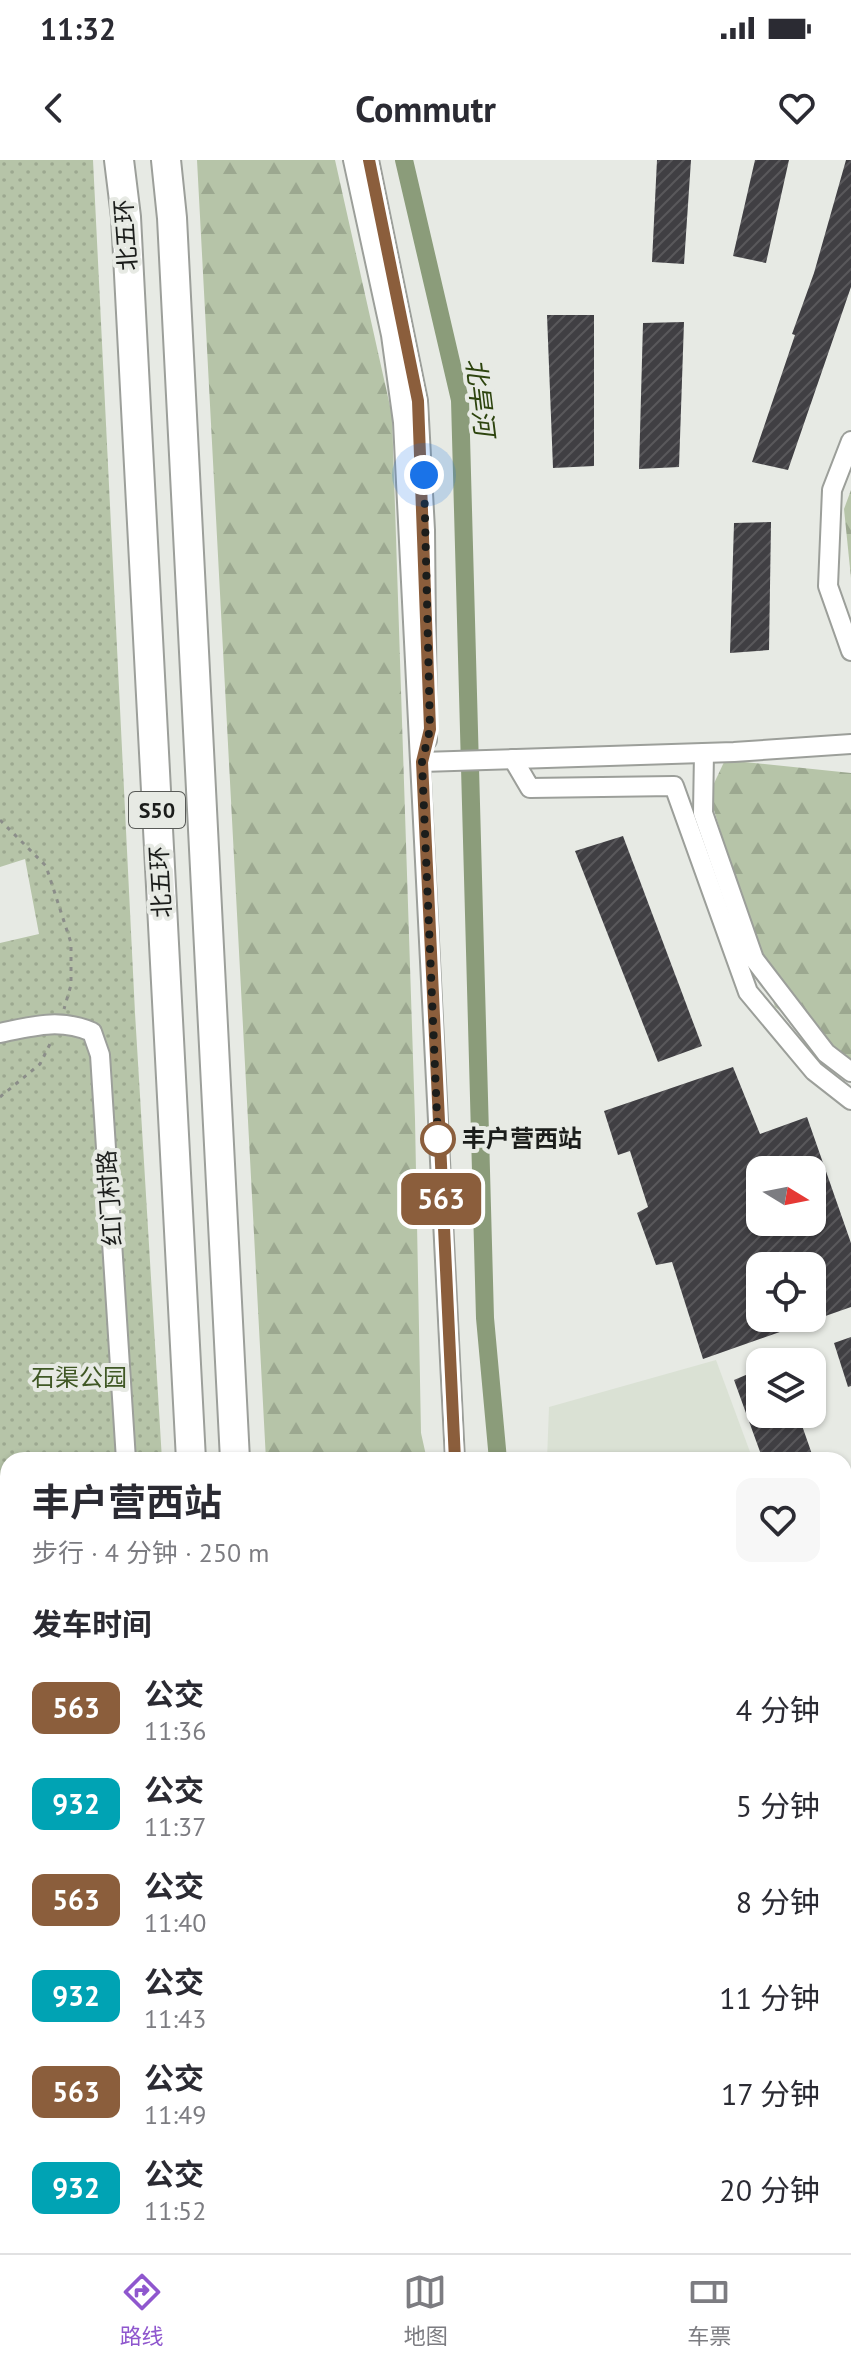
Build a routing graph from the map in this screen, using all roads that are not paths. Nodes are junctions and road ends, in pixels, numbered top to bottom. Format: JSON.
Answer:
{"nodes":[{"id":1,"x":119,"y":160,"type":"edge"},
{"id":2,"x":166,"y":160,"type":"edge"},
{"id":3,"x":353,"y":160,"type":"edge"},
{"id":4,"x":369,"y":160,"type":"edge"},
{"id":5,"x":851,"y":441,"type":"edge"},
{"id":6,"x":851,"y":651,"type":"edge"},
{"id":7,"x":851,"y":744,"type":"edge"},
{"id":8,"x":704,"y":753,"type":"junction"},
{"id":9,"x":513,"y":759,"type":"junction"},
{"id":10,"x":422,"y":762,"type":"junction"},
{"id":11,"x":0,"y":1033,"type":"edge"},
{"id":12,"x":851,"y":1072,"type":"edge"},
{"id":13,"x":851,"y":1100,"type":"edge"},
{"id":14,"x":125,"y":1452,"type":"edge"},
{"id":15,"x":191,"y":1452,"type":"edge"},
{"id":16,"x":235,"y":1452,"type":"edge"},
{"id":17,"x":455,"y":1452,"type":"edge"}],
"edges":[{"from":1,"to":15,"type":"highway","name":"北五环","number":"S50"},
{"from":2,"to":16,"type":"highway","name":"北五环","number":"S50"},
{"from":3,"to":10,"type":"street"},
{"from":4,"to":10,"type":"street"},
{"from":5,"to":6,"type":"street"},
{"from":7,"to":8,"type":"street"},
{"from":8,"to":9,"type":"street"},
{"from":8,"to":12,"type":"street"},
{"from":9,"to":10,"type":"street"},
{"from":9,"to":13,"type":"street"},
{"from":10,"to":17,"type":"street"},
{"from":11,"to":14,"type":"street","name":"红门村路"}]}
